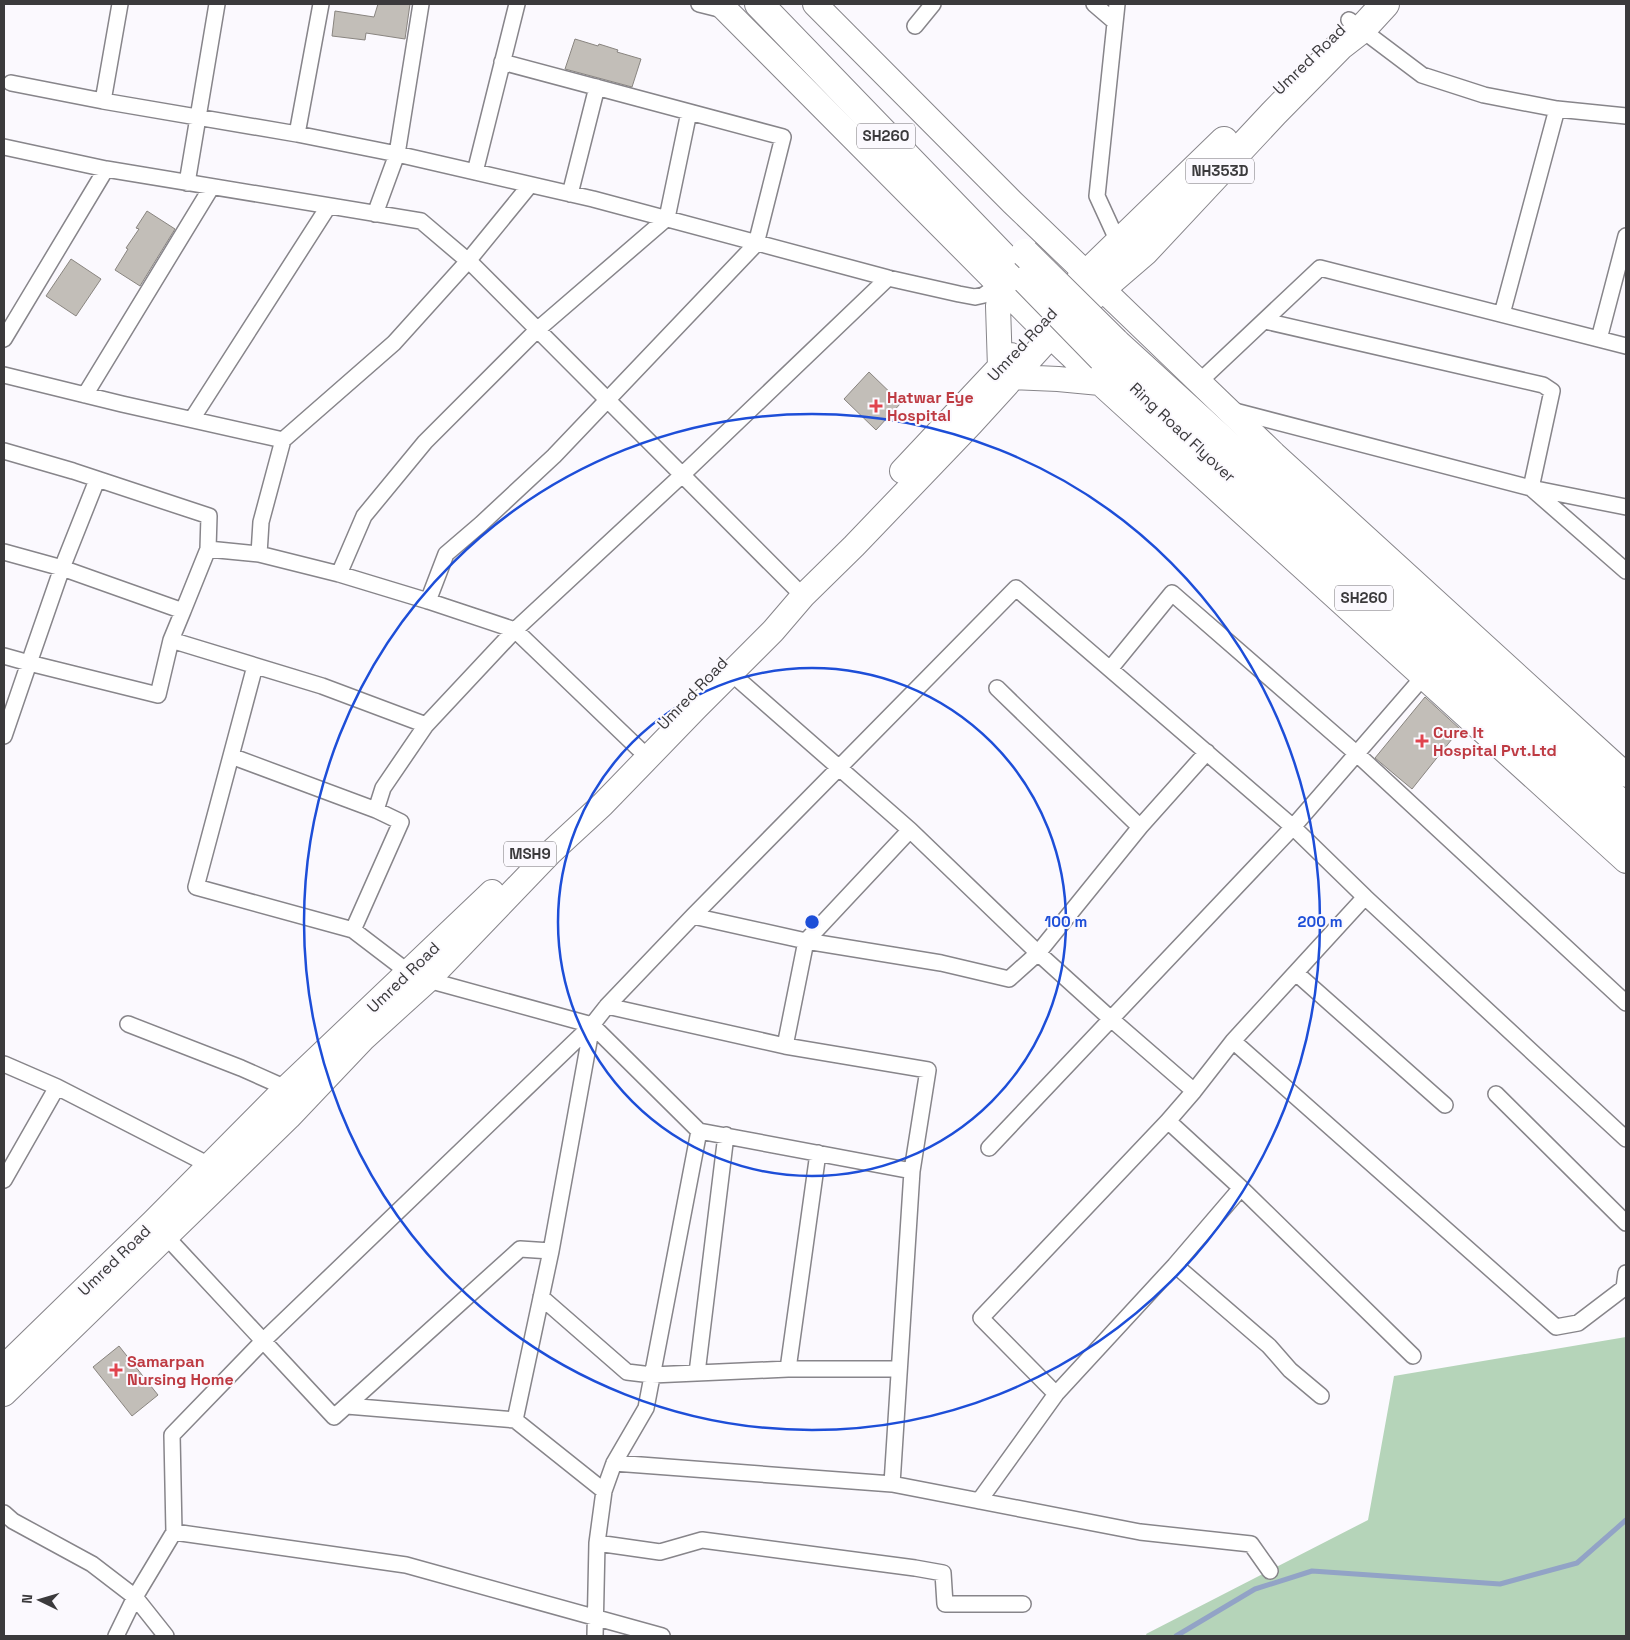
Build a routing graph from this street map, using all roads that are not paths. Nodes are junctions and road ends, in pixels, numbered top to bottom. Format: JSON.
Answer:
{"nodes":[{"id":1,"x":120,"y":4,"type":"edge"},
{"id":2,"x":217,"y":4,"type":"edge"},
{"id":3,"x":321,"y":4,"type":"edge"},
{"id":4,"x":421,"y":4,"type":"edge"},
{"id":5,"x":517,"y":4,"type":"edge"},
{"id":6,"x":699,"y":4,"type":"edge"},
{"id":7,"x":759,"y":4,"type":"edge"},
{"id":8,"x":784,"y":4,"type":"edge"},
{"id":9,"x":815,"y":4,"type":"edge"},
{"id":10,"x":933,"y":4,"type":"edge"},
{"id":11,"x":1094,"y":4,"type":"edge"},
{"id":12,"x":1117,"y":4,"type":"edge"},
{"id":13,"x":1386,"y":4,"type":"edge"},
{"id":14,"x":723,"y":7,"type":"edge"},
{"id":15,"x":1359,"y":18,"type":"edge"},
{"id":16,"x":1114,"y":22,"type":"junction"},
{"id":17,"x":914,"y":26,"type":"dead end"},
{"id":18,"x":502,"y":62,"type":"junction"},
{"id":19,"x":11,"y":83,"type":"dead end"},
{"id":20,"x":597,"y":87,"type":"junction"},
{"id":21,"x":103,"y":101,"type":"junction"},
{"id":22,"x":1558,"y":108,"type":"junction"},
{"id":23,"x":689,"y":112,"type":"junction"},
{"id":24,"x":1626,"y":116,"type":"edge"},
{"id":25,"x":198,"y":118,"type":"junction"},
{"id":26,"x":298,"y":134,"type":"junction"},
{"id":27,"x":4,"y":148,"type":"edge"},
{"id":28,"x":396,"y":154,"type":"junction"},
{"id":29,"x":106,"y":170,"type":"junction"},
{"id":30,"x":475,"y":172,"type":"junction"},
{"id":31,"x":187,"y":183,"type":"junction"},
{"id":32,"x":530,"y":184,"type":"junction"},
{"id":33,"x":211,"y":188,"type":"junction"},
{"id":34,"x":570,"y":194,"type":"junction"},
{"id":35,"x":328,"y":207,"type":"junction"},
{"id":36,"x":375,"y":214,"type":"junction"},
{"id":37,"x":667,"y":218,"type":"junction"},
{"id":38,"x":1626,"y":236,"type":"edge"},
{"id":39,"x":1055,"y":243,"type":"junction"},
{"id":40,"x":756,"y":244,"type":"junction"},
{"id":41,"x":1118,"y":244,"type":"junction"},
{"id":42,"x":468,"y":261,"type":"junction"},
{"id":43,"x":1010,"y":273,"type":"junction"},
{"id":44,"x":888,"y":278,"type":"junction"},
{"id":45,"x":1094,"y":282,"type":"junction"},
{"id":46,"x":1502,"y":314,"type":"junction"},
{"id":47,"x":1265,"y":321,"type":"junction"},
{"id":48,"x":537,"y":330,"type":"junction"},
{"id":49,"x":1045,"y":331,"type":"junction"},
{"id":50,"x":4,"y":339,"type":"edge"},
{"id":51,"x":1599,"y":339,"type":"junction"},
{"id":52,"x":1626,"y":346,"type":"edge"},
{"id":53,"x":1106,"y":361,"type":"junction"},
{"id":54,"x":1006,"y":373,"type":"junction"},
{"id":55,"x":4,"y":374,"type":"edge"},
{"id":56,"x":1199,"y":382,"type":"junction"},
{"id":57,"x":85,"y":395,"type":"junction"},
{"id":58,"x":607,"y":401,"type":"junction"},
{"id":59,"x":1227,"y":408,"type":"junction"},
{"id":60,"x":192,"y":420,"type":"junction"},
{"id":61,"x":283,"y":440,"type":"junction"},
{"id":62,"x":4,"y":451,"type":"edge"},
{"id":63,"x":681,"y":476,"type":"junction"},
{"id":64,"x":97,"y":480,"type":"junction"},
{"id":65,"x":1531,"y":488,"type":"junction"},
{"id":66,"x":1626,"y":507,"type":"edge"},
{"id":67,"x":208,"y":549,"type":"junction"},
{"id":68,"x":4,"y":552,"type":"edge"},
{"id":69,"x":259,"y":554,"type":"junction"},
{"id":70,"x":62,"y":568,"type":"junction"},
{"id":71,"x":1626,"y":571,"type":"edge"},
{"id":72,"x":340,"y":574,"type":"junction"},
{"id":73,"x":798,"y":592,"type":"junction"},
{"id":74,"x":428,"y":600,"type":"junction"},
{"id":75,"x":183,"y":610,"type":"junction"},
{"id":76,"x":515,"y":630,"type":"junction"},
{"id":77,"x":171,"y":640,"type":"junction"},
{"id":78,"x":4,"y":656,"type":"edge"},
{"id":79,"x":29,"y":663,"type":"junction"},
{"id":80,"x":255,"y":666,"type":"junction"},
{"id":81,"x":1110,"y":670,"type":"junction"},
{"id":82,"x":731,"y":673,"type":"junction"},
{"id":83,"x":1424,"y":676,"type":"junction"},
{"id":84,"x":997,"y":688,"type":"dead end"},
{"id":85,"x":426,"y":725,"type":"junction"},
{"id":86,"x":4,"y":736,"type":"edge"},
{"id":87,"x":1207,"y":752,"type":"junction"},
{"id":88,"x":644,"y":753,"type":"junction"},
{"id":89,"x":1357,"y":754,"type":"junction"},
{"id":90,"x":232,"y":756,"type":"junction"},
{"id":91,"x":838,"y":768,"type":"junction"},
{"id":92,"x":1626,"y":775,"type":"edge"},
{"id":93,"x":1626,"y":808,"type":"edge"},
{"id":94,"x":376,"y":810,"type":"junction"},
{"id":95,"x":1140,"y":827,"type":"junction"},
{"id":96,"x":1293,"y":827,"type":"junction"},
{"id":97,"x":910,"y":830,"type":"junction"},
{"id":98,"x":1626,"y":839,"type":"edge"},
{"id":99,"x":1626,"y":861,"type":"edge"},
{"id":100,"x":1365,"y":897,"type":"junction"},
{"id":101,"x":693,"y":916,"type":"junction"},
{"id":102,"x":353,"y":930,"type":"junction"},
{"id":103,"x":806,"y":940,"type":"junction"},
{"id":104,"x":1038,"y":953,"type":"junction"},
{"id":105,"x":1296,"y":973,"type":"junction"},
{"id":106,"x":418,"y":976,"type":"junction"},
{"id":107,"x":1626,"y":1003,"type":"edge"},
{"id":108,"x":607,"y":1006,"type":"junction"},
{"id":109,"x":1111,"y":1019,"type":"junction"},
{"id":110,"x":128,"y":1024,"type":"dead end"},
{"id":111,"x":592,"y":1025,"type":"junction"},
{"id":112,"x":1233,"y":1041,"type":"junction"},
{"id":113,"x":785,"y":1046,"type":"junction"},
{"id":114,"x":4,"y":1064,"type":"edge"},
{"id":115,"x":57,"y":1087,"type":"junction"},
{"id":116,"x":286,"y":1088,"type":"junction"},
{"id":117,"x":1194,"y":1091,"type":"junction"},
{"id":118,"x":1496,"y":1094,"type":"dead end"},
{"id":119,"x":1446,"y":1104,"type":"dead end"},
{"id":120,"x":1168,"y":1121,"type":"junction"},
{"id":121,"x":699,"y":1131,"type":"junction"},
{"id":122,"x":726,"y":1135,"type":"junction"},
{"id":123,"x":1626,"y":1139,"type":"edge"},
{"id":124,"x":989,"y":1148,"type":"dead end"},
{"id":125,"x":818,"y":1153,"type":"junction"},
{"id":126,"x":220,"y":1170,"type":"junction"},
{"id":127,"x":912,"y":1171,"type":"junction"},
{"id":128,"x":4,"y":1180,"type":"edge"},
{"id":129,"x":1241,"y":1188,"type":"junction"},
{"id":130,"x":1626,"y":1223,"type":"edge"},
{"id":131,"x":160,"y":1229,"type":"junction"},
{"id":132,"x":551,"y":1251,"type":"junction"},
{"id":133,"x":1175,"y":1264,"type":"junction"},
{"id":134,"x":1626,"y":1273,"type":"edge"},
{"id":135,"x":541,"y":1297,"type":"junction"},
{"id":136,"x":263,"y":1341,"type":"junction"},
{"id":137,"x":1413,"y":1356,"type":"dead end"},
{"id":138,"x":4,"y":1367,"type":"edge"},
{"id":139,"x":788,"y":1369,"type":"junction"},
{"id":140,"x":898,"y":1369,"type":"junction"},
{"id":141,"x":697,"y":1373,"type":"junction"},
{"id":142,"x":652,"y":1375,"type":"junction"},
{"id":143,"x":4,"y":1394,"type":"edge"},
{"id":144,"x":1056,"y":1394,"type":"junction"},
{"id":145,"x":1320,"y":1396,"type":"dead end"},
{"id":146,"x":347,"y":1406,"type":"junction"},
{"id":147,"x":515,"y":1420,"type":"junction"},
{"id":148,"x":614,"y":1463,"type":"junction"},
{"id":149,"x":892,"y":1484,"type":"junction"},
{"id":150,"x":604,"y":1491,"type":"junction"},
{"id":151,"x":979,"y":1501,"type":"junction"},
{"id":152,"x":4,"y":1513,"type":"edge"},
{"id":153,"x":174,"y":1532,"type":"junction"},
{"id":154,"x":597,"y":1543,"type":"junction"},
{"id":155,"x":1270,"y":1571,"type":"dead end"},
{"id":156,"x":135,"y":1597,"type":"junction"},
{"id":157,"x":1023,"y":1604,"type":"dead end"},
{"id":158,"x":596,"y":1617,"type":"junction"},
{"id":159,"x":116,"y":1636,"type":"edge"},
{"id":160,"x":166,"y":1636,"type":"edge"},
{"id":161,"x":596,"y":1636,"type":"edge"},
{"id":162,"x":662,"y":1636,"type":"edge"}],
"edges":[{"from":1,"to":21,"type":"street"},
{"from":2,"to":25,"type":"street"},
{"from":3,"to":26,"type":"street"},
{"from":4,"to":28,"type":"street"},
{"from":5,"to":18,"type":"street"},
{"from":6,"to":14,"type":"street"},
{"from":7,"to":43,"type":"highway","name":"Ring Road Flyover","number":"SH260"},
{"from":8,"to":43,"type":"highway","name":"Ring Road Flyover","number":"SH260"},
{"from":9,"to":39,"type":"main road"},
{"from":10,"to":17,"type":"street"},
{"from":11,"to":16,"type":"street"},
{"from":12,"to":16,"type":"street"},
{"from":13,"to":15,"type":"highway","number":"NH353D"},
{"from":14,"to":43,"type":"main road"},
{"from":15,"to":22,"type":"street"},
{"from":15,"to":41,"type":"highway","name":"Umred Road","number":"NH353D"},
{"from":15,"to":45,"type":"highway","number":"NH353D"},
{"from":16,"to":41,"type":"street"},
{"from":18,"to":20,"type":"street"},
{"from":18,"to":30,"type":"street"},
{"from":19,"to":21,"type":"street"},
{"from":20,"to":23,"type":"street"},
{"from":20,"to":34,"type":"street"},
{"from":21,"to":25,"type":"street"},
{"from":22,"to":24,"type":"street"},
{"from":22,"to":46,"type":"street"},
{"from":23,"to":37,"type":"street"},
{"from":23,"to":40,"type":"street"},
{"from":25,"to":26,"type":"street"},
{"from":25,"to":31,"type":"street"},
{"from":26,"to":28,"type":"street"},
{"from":27,"to":29,"type":"street"},
{"from":28,"to":30,"type":"street"},
{"from":28,"to":36,"type":"street"},
{"from":29,"to":31,"type":"street"},
{"from":29,"to":50,"type":"street"},
{"from":30,"to":32,"type":"street"},
{"from":31,"to":33,"type":"street"},
{"from":32,"to":34,"type":"street"},
{"from":32,"to":42,"type":"street"},
{"from":33,"to":35,"type":"street"},
{"from":33,"to":57,"type":"street"},
{"from":34,"to":37,"type":"street"},
{"from":35,"to":36,"type":"street"},
{"from":35,"to":60,"type":"street"},
{"from":36,"to":42,"type":"street"},
{"from":37,"to":40,"type":"street"},
{"from":37,"to":48,"type":"street"},
{"from":38,"to":51,"type":"street"},
{"from":39,"to":43,"type":"street"},
{"from":39,"to":45,"type":"main road"},
{"from":40,"to":44,"type":"street"},
{"from":40,"to":58,"type":"street"},
{"from":41,"to":45,"type":"highway","name":"Umred Road","number":"NH353D"},
{"from":42,"to":48,"type":"street"},
{"from":42,"to":61,"type":"street"},
{"from":43,"to":44,"type":"street"},
{"from":43,"to":49,"type":"main road"},
{"from":43,"to":53,"type":"highway","name":"Ring Road Flyover","number":"SH260","bridge":true},
{"from":43,"to":54,"type":"main road"},
{"from":44,"to":63,"type":"street"},
{"from":45,"to":49,"type":"highway","number":"NH353D"},
{"from":45,"to":56,"type":"main road"},
{"from":46,"to":47,"type":"street"},
{"from":46,"to":51,"type":"street"},
{"from":47,"to":56,"type":"street"},
{"from":47,"to":65,"type":"street"},
{"from":48,"to":58,"type":"street"},
{"from":48,"to":72,"type":"street"},
{"from":49,"to":53,"type":"main road"},
{"from":49,"to":54,"type":"main road","name":"Umred Road"},
{"from":51,"to":52,"type":"street"},
{"from":53,"to":54,"type":"main road"},
{"from":53,"to":83,"type":"main road"},
{"from":53,"to":93,"type":"highway","name":"Ring Road Flyover","number":"SH260"},
{"from":53,"to":98,"type":"highway","name":"Ring Road Flyover","number":"SH260"},
{"from":54,"to":73,"type":"main road","name":"Umred Road","number":"MSH9"},
{"from":55,"to":57,"type":"street"},
{"from":56,"to":59,"type":"main road"},
{"from":57,"to":60,"type":"street"},
{"from":58,"to":63,"type":"street"},
{"from":58,"to":74,"type":"street"},
{"from":59,"to":65,"type":"street"},
{"from":59,"to":92,"type":"main road"},
{"from":60,"to":61,"type":"street"},
{"from":61,"to":69,"type":"street"},
{"from":62,"to":64,"type":"street"},
{"from":63,"to":73,"type":"street"},
{"from":63,"to":76,"type":"street"},
{"from":64,"to":67,"type":"street"},
{"from":64,"to":70,"type":"street"},
{"from":65,"to":66,"type":"street"},
{"from":65,"to":71,"type":"street"},
{"from":67,"to":69,"type":"street"},
{"from":67,"to":75,"type":"street"},
{"from":68,"to":70,"type":"street"},
{"from":69,"to":72,"type":"street"},
{"from":70,"to":75,"type":"street"},
{"from":70,"to":79,"type":"street"},
{"from":72,"to":74,"type":"street"},
{"from":73,"to":82,"type":"main road"},
{"from":73,"to":88,"type":"main road","name":"Umred Road","number":"MSH9"},
{"from":74,"to":76,"type":"street"},
{"from":75,"to":77,"type":"street"},
{"from":76,"to":85,"type":"street"},
{"from":76,"to":88,"type":"street"},
{"from":77,"to":79,"type":"street"},
{"from":77,"to":80,"type":"street"},
{"from":78,"to":79,"type":"street"},
{"from":79,"to":86,"type":"street"},
{"from":80,"to":85,"type":"street"},
{"from":80,"to":90,"type":"street"},
{"from":81,"to":87,"type":"street"},
{"from":81,"to":89,"type":"street"},
{"from":81,"to":91,"type":"street"},
{"from":82,"to":88,"type":"main road"},
{"from":82,"to":91,"type":"street"},
{"from":83,"to":89,"type":"street"},
{"from":83,"to":99,"type":"main road"},
{"from":84,"to":95,"type":"street"},
{"from":85,"to":94,"type":"street"},
{"from":87,"to":95,"type":"street"},
{"from":87,"to":96,"type":"street"},
{"from":88,"to":106,"type":"main road","name":"Umred Road","number":"MSH9"},
{"from":89,"to":96,"type":"street"},
{"from":89,"to":107,"type":"street"},
{"from":90,"to":94,"type":"street"},
{"from":90,"to":102,"type":"street"},
{"from":91,"to":97,"type":"street"},
{"from":91,"to":101,"type":"street"},
{"from":94,"to":102,"type":"street"},
{"from":95,"to":104,"type":"street"},
{"from":96,"to":100,"type":"street"},
{"from":96,"to":109,"type":"street"},
{"from":97,"to":103,"type":"street"},
{"from":97,"to":104,"type":"street"},
{"from":100,"to":105,"type":"street"},
{"from":100,"to":123,"type":"street"},
{"from":101,"to":103,"type":"street"},
{"from":101,"to":108,"type":"street"},
{"from":102,"to":106,"type":"street"},
{"from":103,"to":104,"type":"street"},
{"from":103,"to":113,"type":"street"},
{"from":104,"to":109,"type":"street"},
{"from":105,"to":112,"type":"street"},
{"from":105,"to":119,"type":"street"},
{"from":106,"to":111,"type":"street"},
{"from":106,"to":116,"type":"main road","name":"Umred Road","number":"MSH9"},
{"from":106,"to":126,"type":"main road"},
{"from":108,"to":111,"type":"street"},
{"from":108,"to":113,"type":"street"},
{"from":109,"to":117,"type":"street"},
{"from":109,"to":124,"type":"street"},
{"from":110,"to":116,"type":"street"},
{"from":111,"to":121,"type":"street"},
{"from":111,"to":132,"type":"street"},
{"from":111,"to":136,"type":"street"},
{"from":112,"to":117,"type":"street"},
{"from":112,"to":134,"type":"street"},
{"from":113,"to":127,"type":"street"},
{"from":114,"to":115,"type":"street"},
{"from":115,"to":126,"type":"street"},
{"from":115,"to":128,"type":"street"},
{"from":116,"to":126,"type":"main road","name":"Umred Road","number":"MSH9"},
{"from":117,"to":120,"type":"street"},
{"from":118,"to":130,"type":"street"},
{"from":120,"to":129,"type":"street"},
{"from":120,"to":144,"type":"street"},
{"from":121,"to":122,"type":"street"},
{"from":121,"to":142,"type":"street"},
{"from":122,"to":125,"type":"street"},
{"from":122,"to":141,"type":"street"},
{"from":125,"to":127,"type":"street"},
{"from":125,"to":139,"type":"street"},
{"from":126,"to":131,"type":"main road","name":"Umred Road","number":"MSH9"},
{"from":127,"to":140,"type":"street"},
{"from":129,"to":133,"type":"street"},
{"from":129,"to":137,"type":"street"},
{"from":131,"to":136,"type":"street"},
{"from":131,"to":138,"type":"main road","name":"Umred Road","number":"MSH9"},
{"from":131,"to":143,"type":"main road"},
{"from":132,"to":135,"type":"street"},
{"from":132,"to":146,"type":"street"},
{"from":133,"to":144,"type":"street"},
{"from":133,"to":145,"type":"street"},
{"from":135,"to":142,"type":"street"},
{"from":135,"to":147,"type":"street"},
{"from":136,"to":146,"type":"street"},
{"from":136,"to":153,"type":"street"},
{"from":139,"to":140,"type":"street"},
{"from":139,"to":141,"type":"street"},
{"from":140,"to":149,"type":"street"},
{"from":141,"to":142,"type":"street"},
{"from":142,"to":148,"type":"street"},
{"from":144,"to":151,"type":"street"},
{"from":146,"to":147,"type":"street"},
{"from":147,"to":150,"type":"street"},
{"from":148,"to":149,"type":"street"},
{"from":148,"to":150,"type":"street"},
{"from":149,"to":151,"type":"street"},
{"from":150,"to":154,"type":"street"},
{"from":151,"to":155,"type":"street"},
{"from":152,"to":156,"type":"street"},
{"from":153,"to":156,"type":"street"},
{"from":153,"to":158,"type":"street"},
{"from":154,"to":157,"type":"street"},
{"from":154,"to":158,"type":"street"},
{"from":156,"to":159,"type":"street"},
{"from":156,"to":160,"type":"street"},
{"from":158,"to":161,"type":"street"},
{"from":158,"to":162,"type":"street"}]}
